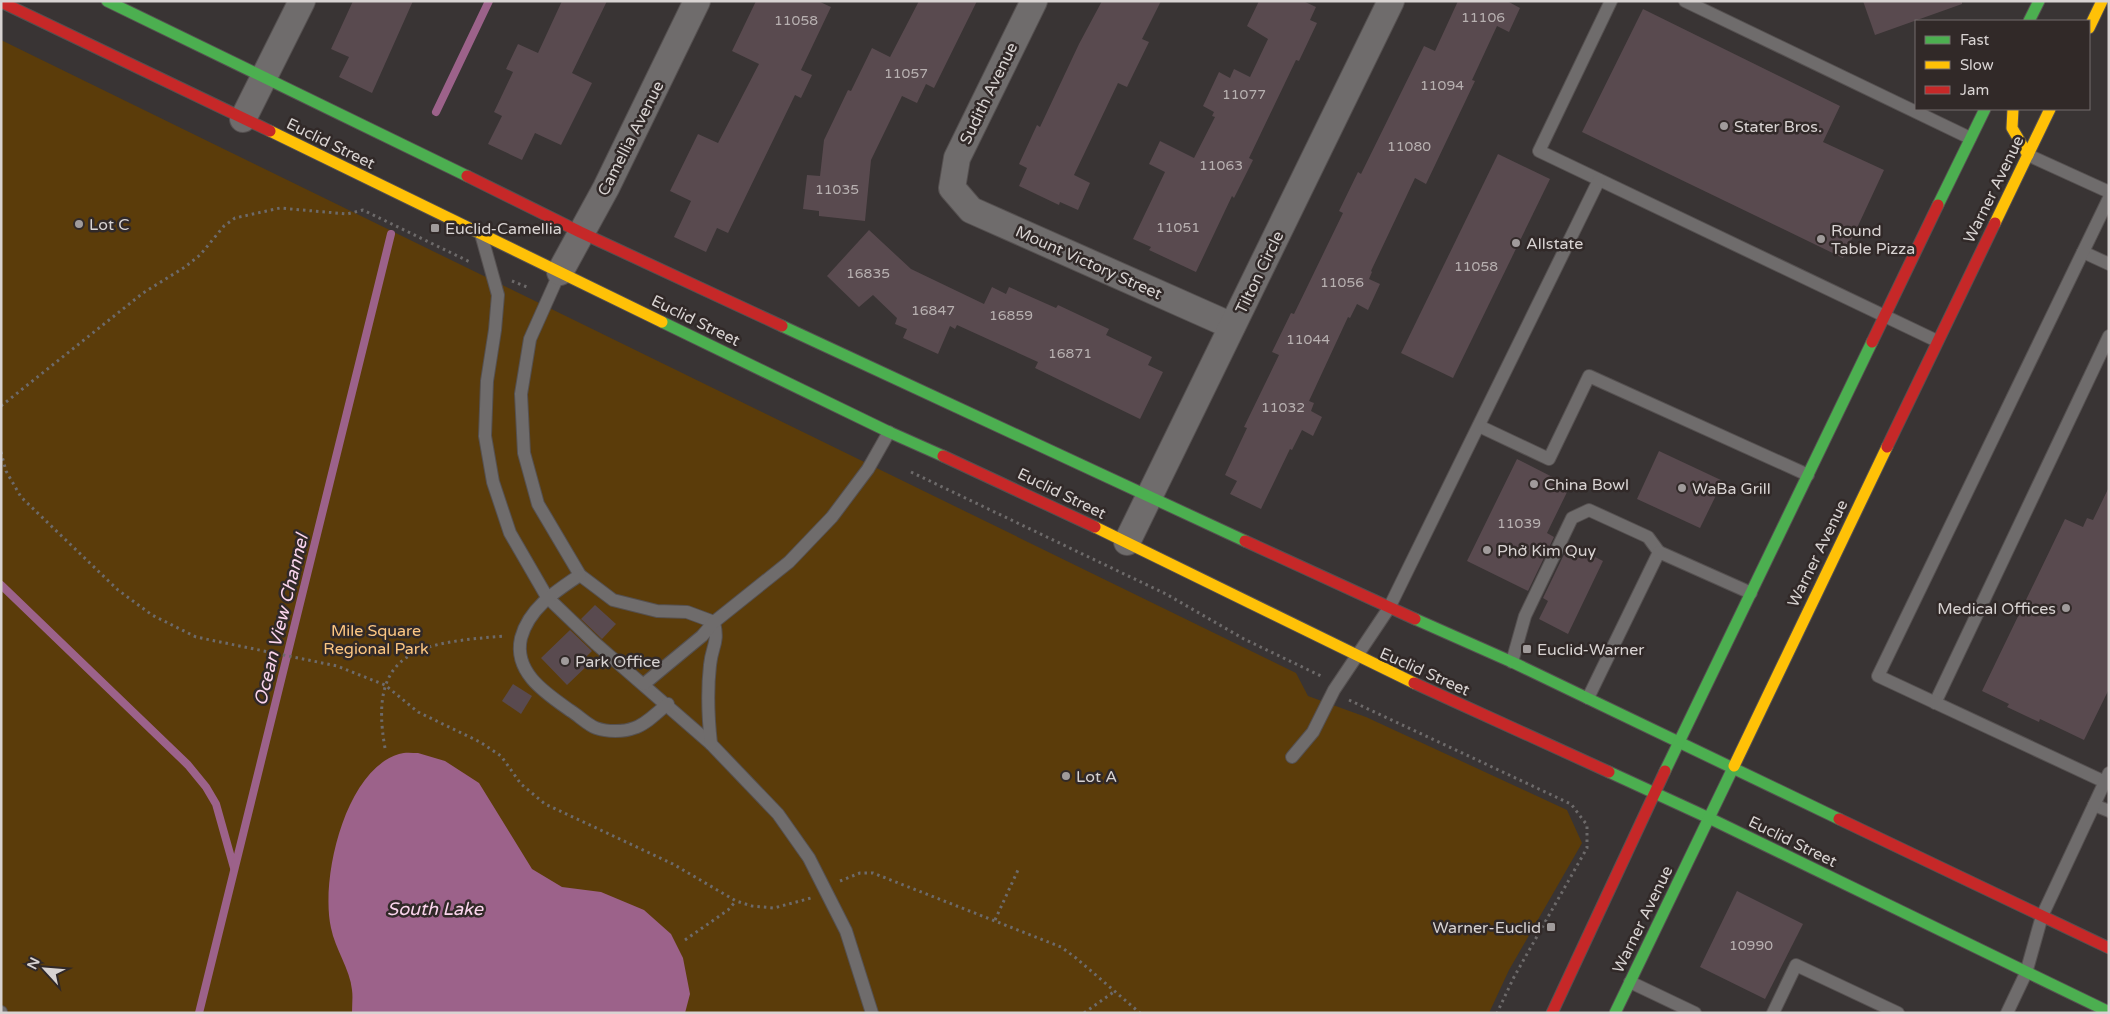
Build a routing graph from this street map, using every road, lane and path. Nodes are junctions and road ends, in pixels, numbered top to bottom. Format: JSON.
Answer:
{"nodes":[{"id":1,"x":106,"y":1,"type":"edge"},
{"id":2,"x":302,"y":1,"type":"edge"},
{"id":3,"x":698,"y":1,"type":"edge"},
{"id":4,"x":1034,"y":1,"type":"edge"},
{"id":5,"x":1391,"y":1,"type":"edge"},
{"id":6,"x":1611,"y":1,"type":"edge"},
{"id":7,"x":1685,"y":1,"type":"edge"},
{"id":8,"x":2039,"y":1,"type":"edge"},
{"id":9,"x":2043,"y":1,"type":"edge"},
{"id":10,"x":2102,"y":1,"type":"edge"},
{"id":11,"x":1,"y":2,"type":"edge"},
{"id":12,"x":2045,"y":15,"type":"dead end"},
{"id":13,"x":2030,"y":20,"type":"edge"},
{"id":14,"x":2090,"y":26,"type":"edge"},
{"id":15,"x":265,"y":76,"type":"junction"},
{"id":16,"x":1984,"y":110,"type":"edge"},
{"id":17,"x":2014,"y":110,"type":"edge"},
{"id":18,"x":2050,"y":110,"type":"edge"},
{"id":19,"x":243,"y":119,"type":"junction"},
{"id":20,"x":1970,"y":138,"type":"junction"},
{"id":21,"x":2028,"y":155,"type":"junction"},
{"id":22,"x":1599,"y":180,"type":"junction"},
{"id":23,"x":952,"y":188,"type":"joint"},
{"id":24,"x":2109,"y":192,"type":"edge"},
{"id":25,"x":2109,"y":198,"type":"edge"},
{"id":26,"x":580,"y":232,"type":"junction"},
{"id":27,"x":481,"y":234,"type":"junction"},
{"id":28,"x":2083,"y":252,"type":"junction"},
{"id":29,"x":2109,"y":264,"type":"edge"},
{"id":30,"x":490,"y":271,"type":"junction"},
{"id":31,"x":560,"y":272,"type":"junction"},
{"id":32,"x":548,"y":296,"type":"junction"},
{"id":33,"x":1884,"y":316,"type":"junction"},
{"id":34,"x":1232,"y":326,"type":"junction"},
{"id":35,"x":2109,"y":336,"type":"edge"},
{"id":36,"x":1936,"y":341,"type":"junction"},
{"id":37,"x":1,"y":406,"type":"edge"},
{"id":38,"x":1479,"y":426,"type":"junction"},
{"id":39,"x":889,"y":432,"type":"junction"},
{"id":40,"x":1,"y":452,"type":"edge"},
{"id":41,"x":876,"y":456,"type":"junction"},
{"id":42,"x":1808,"y":475,"type":"junction"},
{"id":43,"x":1148,"y":496,"type":"junction"},
{"id":44,"x":1127,"y":542,"type":"junction"},
{"id":45,"x":1659,"y":552,"type":"junction"},
{"id":46,"x":580,"y":575,"type":"junction"},
{"id":47,"x":1751,"y":593,"type":"junction"},
{"id":48,"x":547,"y":597,"type":"junction"},
{"id":49,"x":1389,"y":608,"type":"junction"},
{"id":50,"x":714,"y":622,"type":"junction"},
{"id":51,"x":521,"y":638,"type":"junction"},
{"id":52,"x":1357,"y":657,"type":"junction"},
{"id":53,"x":1512,"y":662,"type":"junction"},
{"id":54,"x":644,"y":684,"type":"junction"},
{"id":55,"x":385,"y":685,"type":"junction"},
{"id":56,"x":1334,"y":690,"type":"junction"},
{"id":57,"x":1588,"y":698,"type":"junction"},
{"id":58,"x":1936,"y":703,"type":"junction"},
{"id":59,"x":668,"y":704,"type":"junction"},
{"id":60,"x":1680,"y":742,"type":"junction"},
{"id":61,"x":711,"y":744,"type":"junction"},
{"id":62,"x":385,"y":748,"type":"dead end"},
{"id":63,"x":1292,"y":757,"type":"dead end"},
{"id":64,"x":1732,"y":767,"type":"junction"},
{"id":65,"x":2107,"y":778,"type":"edge"},
{"id":66,"x":1655,"y":793,"type":"junction"},
{"id":67,"x":2094,"y":805,"type":"junction"},
{"id":68,"x":2109,"y":811,"type":"edge"},
{"id":69,"x":1709,"y":818,"type":"junction"},
{"id":70,"x":1018,"y":870,"type":"dead end"},
{"id":71,"x":825,"y":890,"type":"junction"},
{"id":72,"x":736,"y":902,"type":"junction"},
{"id":73,"x":2042,"y":916,"type":"junction"},
{"id":74,"x":995,"y":920,"type":"junction"},
{"id":75,"x":685,"y":940,"type":"dead end"},
{"id":76,"x":2109,"y":948,"type":"edge"},
{"id":77,"x":2026,"y":973,"type":"junction"},
{"id":78,"x":1630,"y":982,"type":"junction"},
{"id":79,"x":1115,"y":991,"type":"junction"},
{"id":80,"x":1693,"y":1012,"type":"edge"},
{"id":81,"x":2109,"y":1012,"type":"edge"},
{"id":82,"x":872,"y":1013,"type":"edge"},
{"id":83,"x":1084,"y":1013,"type":"edge"},
{"id":84,"x":1140,"y":1013,"type":"edge"},
{"id":85,"x":1498,"y":1013,"type":"edge"},
{"id":86,"x":1552,"y":1013,"type":"edge"},
{"id":87,"x":1615,"y":1013,"type":"edge"},
{"id":88,"x":1773,"y":1013,"type":"edge"},
{"id":89,"x":1898,"y":1013,"type":"edge"},
{"id":90,"x":2007,"y":1013,"type":"edge"}],
"edges":[{"from":1,"to":15,"type":"main road","name":"Euclid Street"},
{"from":2,"to":15,"type":"street"},
{"from":3,"to":26,"type":"street","name":"Camellia Avenue"},
{"from":4,"to":23,"type":"street","name":"Sudith Avenue"},
{"from":5,"to":34,"type":"street","name":"Tilton Circle"},
{"from":6,"to":22,"type":"lane"},
{"from":7,"to":20,"type":"lane"},
{"from":8,"to":13,"type":"main road"},
{"from":9,"to":12,"type":"main road"},
{"from":10,"to":14,"type":"main road"},
{"from":11,"to":19,"type":"main road","name":"Euclid Street"},
{"from":15,"to":19,"type":"street"},
{"from":15,"to":26,"type":"main road","name":"Euclid Street"},
{"from":16,"to":20,"type":"main road"},
{"from":17,"to":21,"type":"main road"},
{"from":18,"to":21,"type":"main road","name":"Warner Avenue"},
{"from":19,"to":27,"type":"main road","name":"Euclid Street"},
{"from":20,"to":33,"type":"main road"},
{"from":21,"to":24,"type":"lane"},
{"from":21,"to":36,"type":"main road","name":"Warner Avenue"},
{"from":22,"to":33,"type":"lane"},
{"from":22,"to":38,"type":"lane"},
{"from":23,"to":34,"type":"street","name":"Mount Victory Street"},
{"from":25,"to":28,"type":"lane"},
{"from":26,"to":31,"type":"street","name":"Camellia Avenue"},
{"from":26,"to":43,"type":"main road","name":"Euclid Street"},
{"from":27,"to":30,"type":"lane"},
{"from":27,"to":31,"type":"main road","name":"Euclid Street"},
{"from":28,"to":29,"type":"lane"},
{"from":28,"to":58,"type":"lane"},
{"from":30,"to":32,"type":"path"},
{"from":30,"to":37,"type":"path"},
{"from":30,"to":48,"type":"lane"},
{"from":31,"to":32,"type":"lane"},
{"from":31,"to":39,"type":"main road","name":"Euclid Street"},
{"from":32,"to":46,"type":"lane"},
{"from":33,"to":36,"type":"lane"},
{"from":33,"to":42,"type":"main road"},
{"from":34,"to":43,"type":"street","name":"Tilton Circle"},
{"from":35,"to":58,"type":"lane"},
{"from":36,"to":64,"type":"main road","name":"Warner Avenue"},
{"from":38,"to":42,"type":"lane"},
{"from":38,"to":49,"type":"lane"},
{"from":39,"to":41,"type":"lane"},
{"from":39,"to":44,"type":"main road","name":"Euclid Street"},
{"from":40,"to":55,"type":"path"},
{"from":41,"to":50,"type":"lane"},
{"from":41,"to":56,"type":"path"},
{"from":42,"to":47,"type":"main road"},
{"from":43,"to":44,"type":"street","name":"Tilton Circle"},
{"from":43,"to":49,"type":"main road","name":"Euclid Street"},
{"from":44,"to":52,"type":"main road","name":"Euclid Street"},
{"from":45,"to":47,"type":"lane"},
{"from":45,"to":53,"type":"lane"},
{"from":45,"to":57,"type":"lane"},
{"from":46,"to":48,"type":"lane"},
{"from":46,"to":50,"type":"lane"},
{"from":47,"to":60,"type":"main road"},
{"from":48,"to":51,"type":"lane"},
{"from":48,"to":54,"type":"lane"},
{"from":49,"to":52,"type":"lane"},
{"from":49,"to":53,"type":"main road","name":"Euclid Street"},
{"from":50,"to":54,"type":"lane"},
{"from":50,"to":61,"type":"lane"},
{"from":51,"to":55,"type":"path"},
{"from":51,"to":59,"type":"lane"},
{"from":52,"to":56,"type":"lane"},
{"from":52,"to":66,"type":"main road","name":"Euclid Street"},
{"from":53,"to":57,"type":"main road","name":"Euclid Street"},
{"from":54,"to":59,"type":"lane"},
{"from":55,"to":62,"type":"path"},
{"from":55,"to":72,"type":"path"},
{"from":56,"to":63,"type":"lane"},
{"from":56,"to":85,"type":"path"},
{"from":57,"to":60,"type":"main road","name":"Euclid Street"},
{"from":58,"to":65,"type":"lane"},
{"from":59,"to":61,"type":"lane"},
{"from":60,"to":64,"type":"main road","name":"Euclid Street"},
{"from":60,"to":66,"type":"main road"},
{"from":61,"to":71,"type":"lane"},
{"from":64,"to":69,"type":"main road","name":"Warner Avenue"},
{"from":64,"to":73,"type":"main road","name":"Euclid Street"},
{"from":65,"to":67,"type":"lane"},
{"from":66,"to":69,"type":"main road","name":"Euclid Street"},
{"from":66,"to":86,"type":"main road"},
{"from":67,"to":68,"type":"lane"},
{"from":67,"to":73,"type":"lane"},
{"from":69,"to":77,"type":"main road","name":"Euclid Street"},
{"from":69,"to":78,"type":"main road","name":"Warner Avenue"},
{"from":70,"to":74,"type":"path"},
{"from":71,"to":72,"type":"path"},
{"from":71,"to":74,"type":"path"},
{"from":71,"to":82,"type":"lane"},
{"from":72,"to":75,"type":"path"},
{"from":73,"to":76,"type":"main road","name":"Euclid Street"},
{"from":73,"to":77,"type":"lane"},
{"from":74,"to":79,"type":"path"},
{"from":77,"to":81,"type":"main road","name":"Euclid Street"},
{"from":77,"to":90,"type":"lane"},
{"from":78,"to":80,"type":"lane"},
{"from":78,"to":87,"type":"main road","name":"Warner Avenue"},
{"from":79,"to":83,"type":"path"},
{"from":79,"to":84,"type":"path"},
{"from":88,"to":89,"type":"lane"}]}
